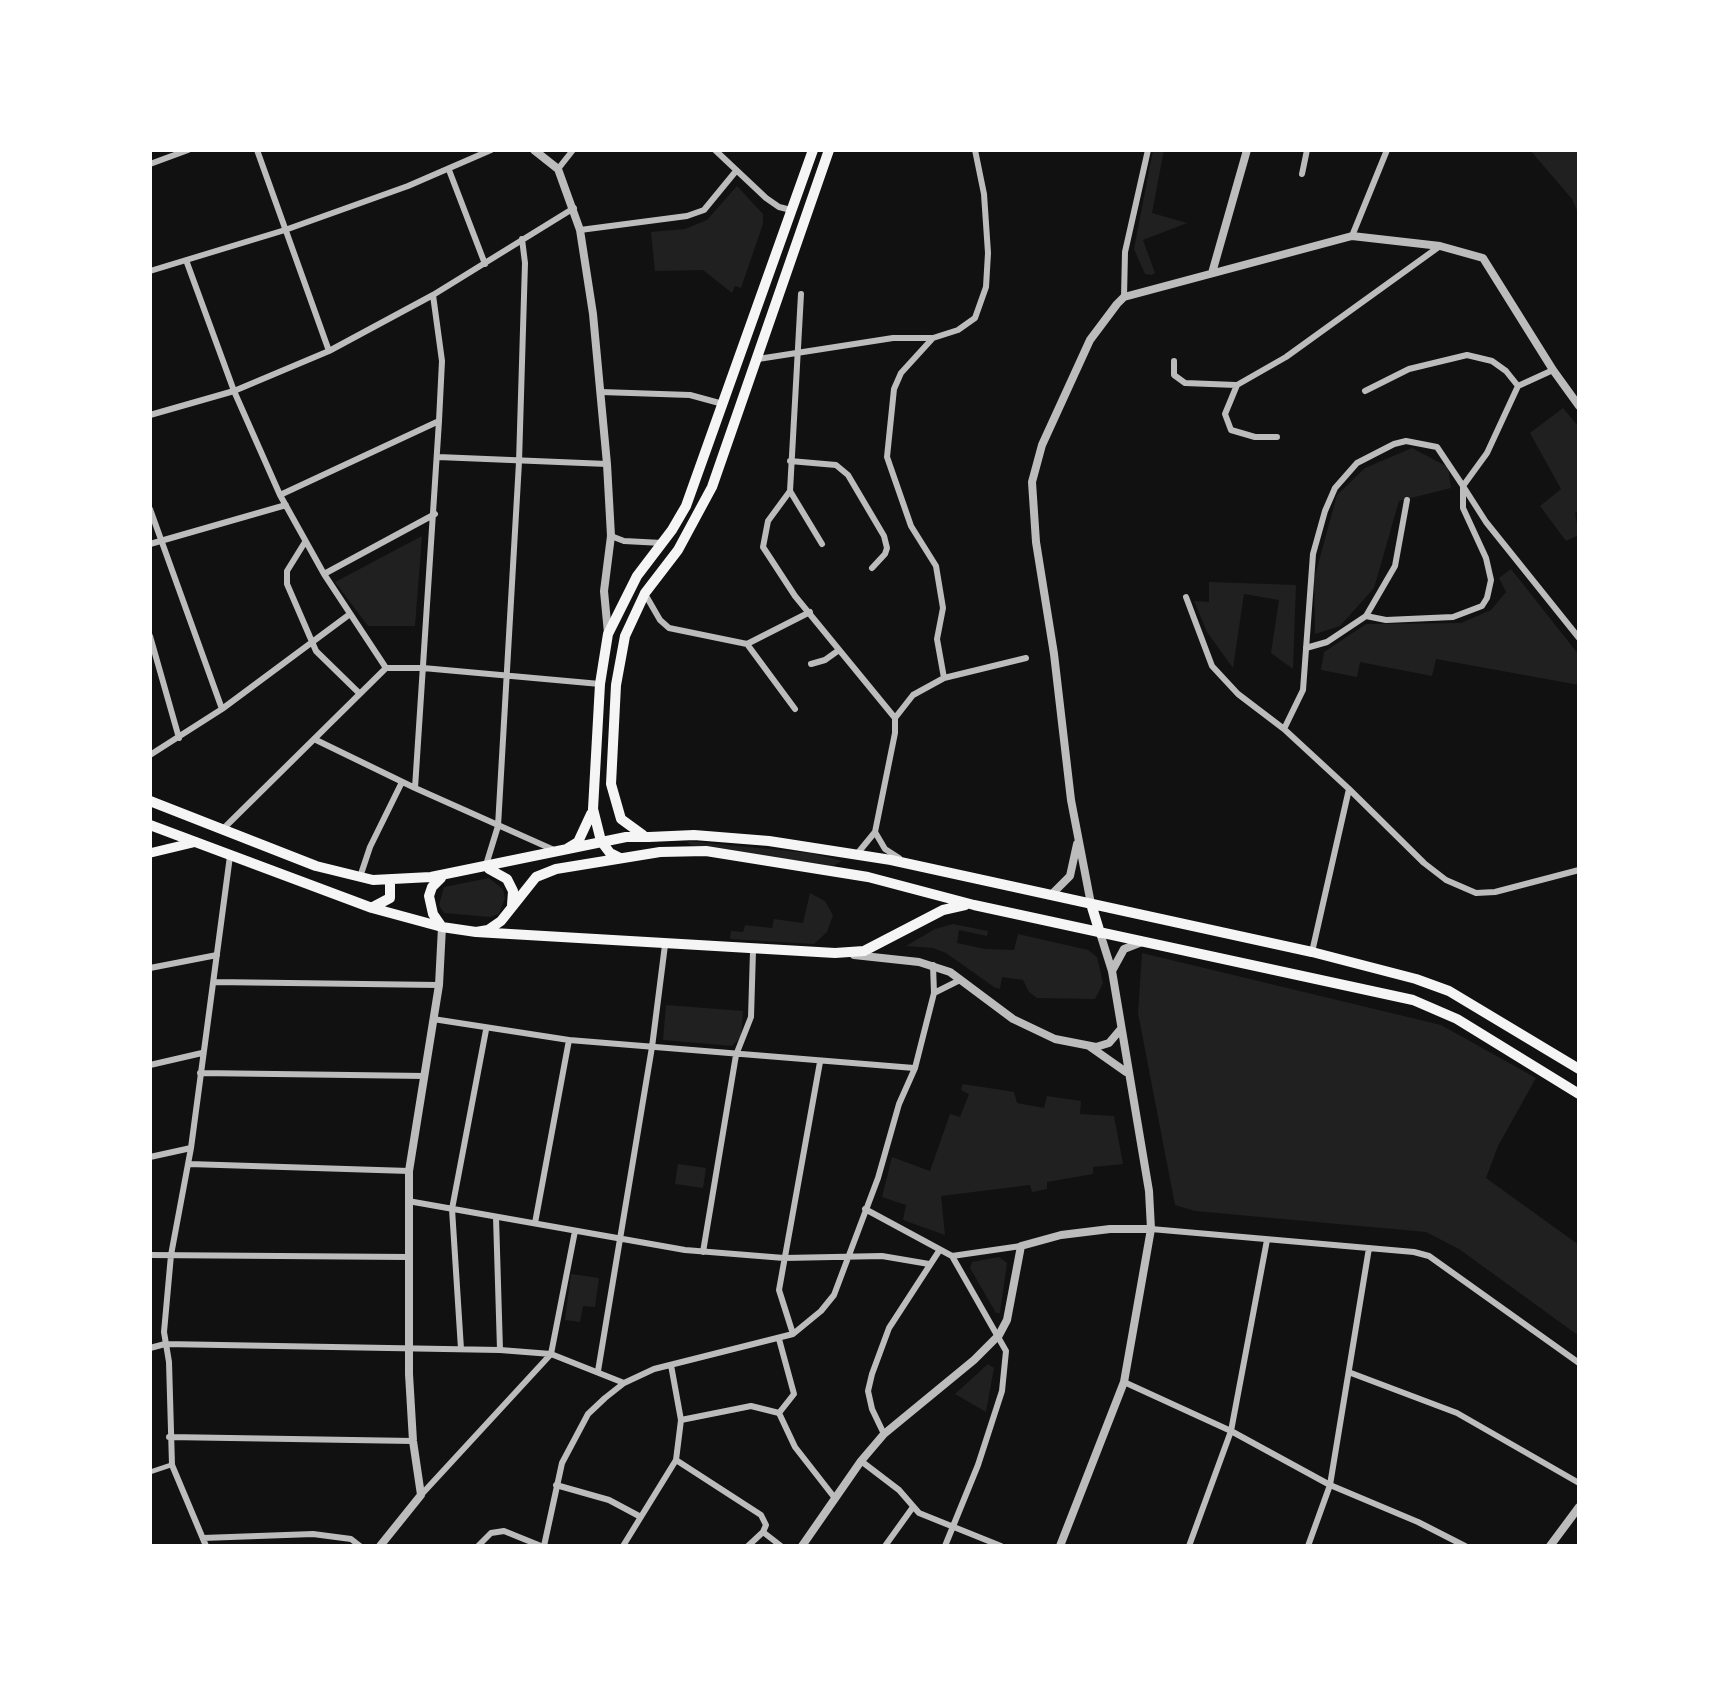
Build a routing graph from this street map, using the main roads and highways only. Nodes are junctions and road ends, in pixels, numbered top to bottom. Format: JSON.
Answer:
{"nodes":[{"id":1,"x":813,"y":150,"type":"edge"},
{"id":2,"x":829,"y":150,"type":"edge"},
{"id":3,"x":600,"y":684,"type":"junction"},
{"id":4,"x":616,"y":685,"type":"junction"},
{"id":5,"x":150,"y":802,"type":"edge"},
{"id":6,"x":593,"y":810,"type":"junction"},
{"id":7,"x":150,"y":825,"type":"edge"},
{"id":8,"x":649,"y":836,"type":"junction"},
{"id":9,"x":196,"y":842,"type":"junction"},
{"id":10,"x":603,"y":843,"type":"junction"},
{"id":11,"x":150,"y":853,"type":"edge"},
{"id":12,"x":559,"y":854,"type":"junction"},
{"id":13,"x":620,"y":858,"type":"junction"},
{"id":14,"x":485,"y":868,"type":"junction"},
{"id":15,"x":446,"y":875,"type":"junction"},
{"id":16,"x":390,"y":881,"type":"junction"},
{"id":17,"x":1091,"y":904,"type":"junction"},
{"id":18,"x":974,"y":905,"type":"junction"},
{"id":19,"x":372,"y":908,"type":"junction"},
{"id":20,"x":511,"y":911,"type":"junction"},
{"id":21,"x":442,"y":927,"type":"junction"},
{"id":22,"x":476,"y":932,"type":"junction"},
{"id":23,"x":1100,"y":933,"type":"junction"},
{"id":24,"x":1579,"y":1069,"type":"edge"},
{"id":25,"x":1579,"y":1094,"type":"edge"}],
"edges":[{"from":1,"to":3,"type":"main road"},
{"from":2,"to":4,"type":"main road"},
{"from":3,"to":4,"type":"main road"},
{"from":3,"to":6,"type":"main road"},
{"from":4,"to":8,"type":"main road"},
{"from":5,"to":16,"type":"main road"},
{"from":6,"to":10,"type":"main road"},
{"from":6,"to":12,"type":"main road"},
{"from":7,"to":9,"type":"main road"},
{"from":8,"to":10,"type":"main road"},
{"from":8,"to":17,"type":"main road"},
{"from":9,"to":11,"type":"main road"},
{"from":9,"to":19,"type":"main road"},
{"from":10,"to":12,"type":"main road"},
{"from":10,"to":13,"type":"main road"},
{"from":12,"to":14,"type":"main road"},
{"from":13,"to":18,"type":"main road"},
{"from":13,"to":20,"type":"main road"},
{"from":14,"to":15,"type":"main road"},
{"from":14,"to":20,"type":"main road"},
{"from":15,"to":16,"type":"main road"},
{"from":15,"to":21,"type":"main road"},
{"from":16,"to":19,"type":"main road"},
{"from":17,"to":23,"type":"main road"},
{"from":17,"to":24,"type":"main road"},
{"from":18,"to":22,"type":"main road"},
{"from":18,"to":23,"type":"main road"},
{"from":19,"to":21,"type":"main road"},
{"from":20,"to":22,"type":"main road"},
{"from":21,"to":22,"type":"main road"},
{"from":23,"to":25,"type":"main road"}]}
